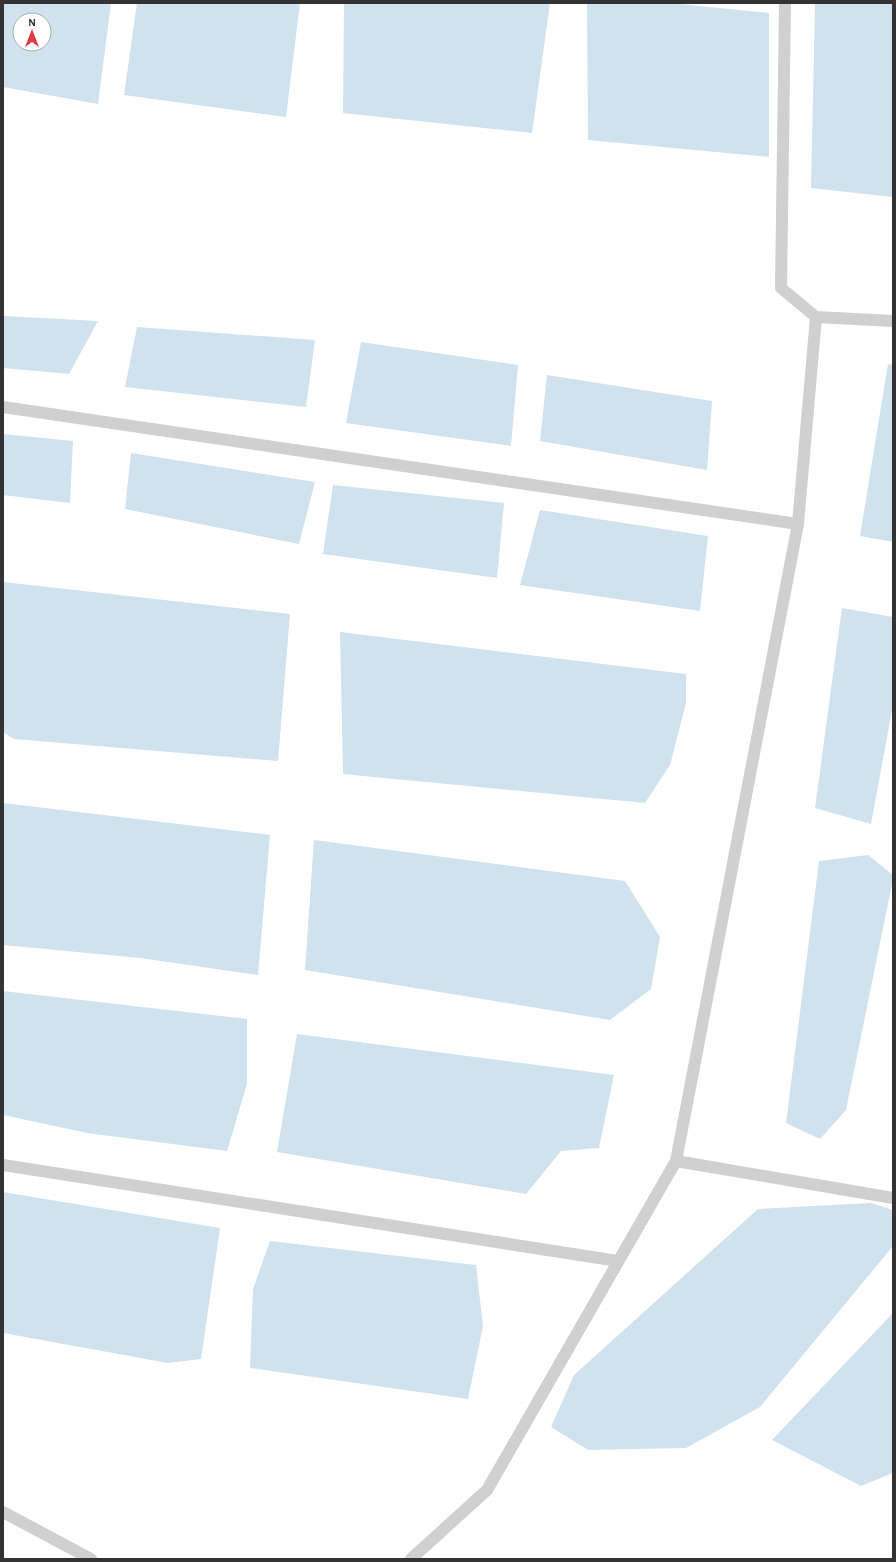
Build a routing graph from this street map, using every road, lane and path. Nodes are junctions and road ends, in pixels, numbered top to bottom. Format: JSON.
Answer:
{"nodes":[{"id":1,"x":785,"y":3,"type":"edge"},
{"id":2,"x":816,"y":317,"type":"junction"},
{"id":3,"x":893,"y":322,"type":"edge"},
{"id":4,"x":3,"y":407,"type":"edge"},
{"id":5,"x":798,"y":524,"type":"junction"},
{"id":6,"x":676,"y":1161,"type":"junction"},
{"id":7,"x":3,"y":1165,"type":"edge"},
{"id":8,"x":893,"y":1198,"type":"edge"},
{"id":9,"x":618,"y":1261,"type":"junction"},
{"id":10,"x":3,"y":1512,"type":"edge"},
{"id":11,"x":91,"y":1559,"type":"edge"},
{"id":12,"x":411,"y":1559,"type":"edge"}],
"edges":[{"from":1,"to":2,"type":"lane"},
{"from":2,"to":3,"type":"lane"},
{"from":2,"to":5,"type":"lane"},
{"from":4,"to":5,"type":"lane"},
{"from":5,"to":6,"type":"lane"},
{"from":6,"to":8,"type":"lane"},
{"from":6,"to":9,"type":"lane"},
{"from":7,"to":9,"type":"lane"},
{"from":9,"to":12,"type":"lane"},
{"from":10,"to":11,"type":"lane"}]}
